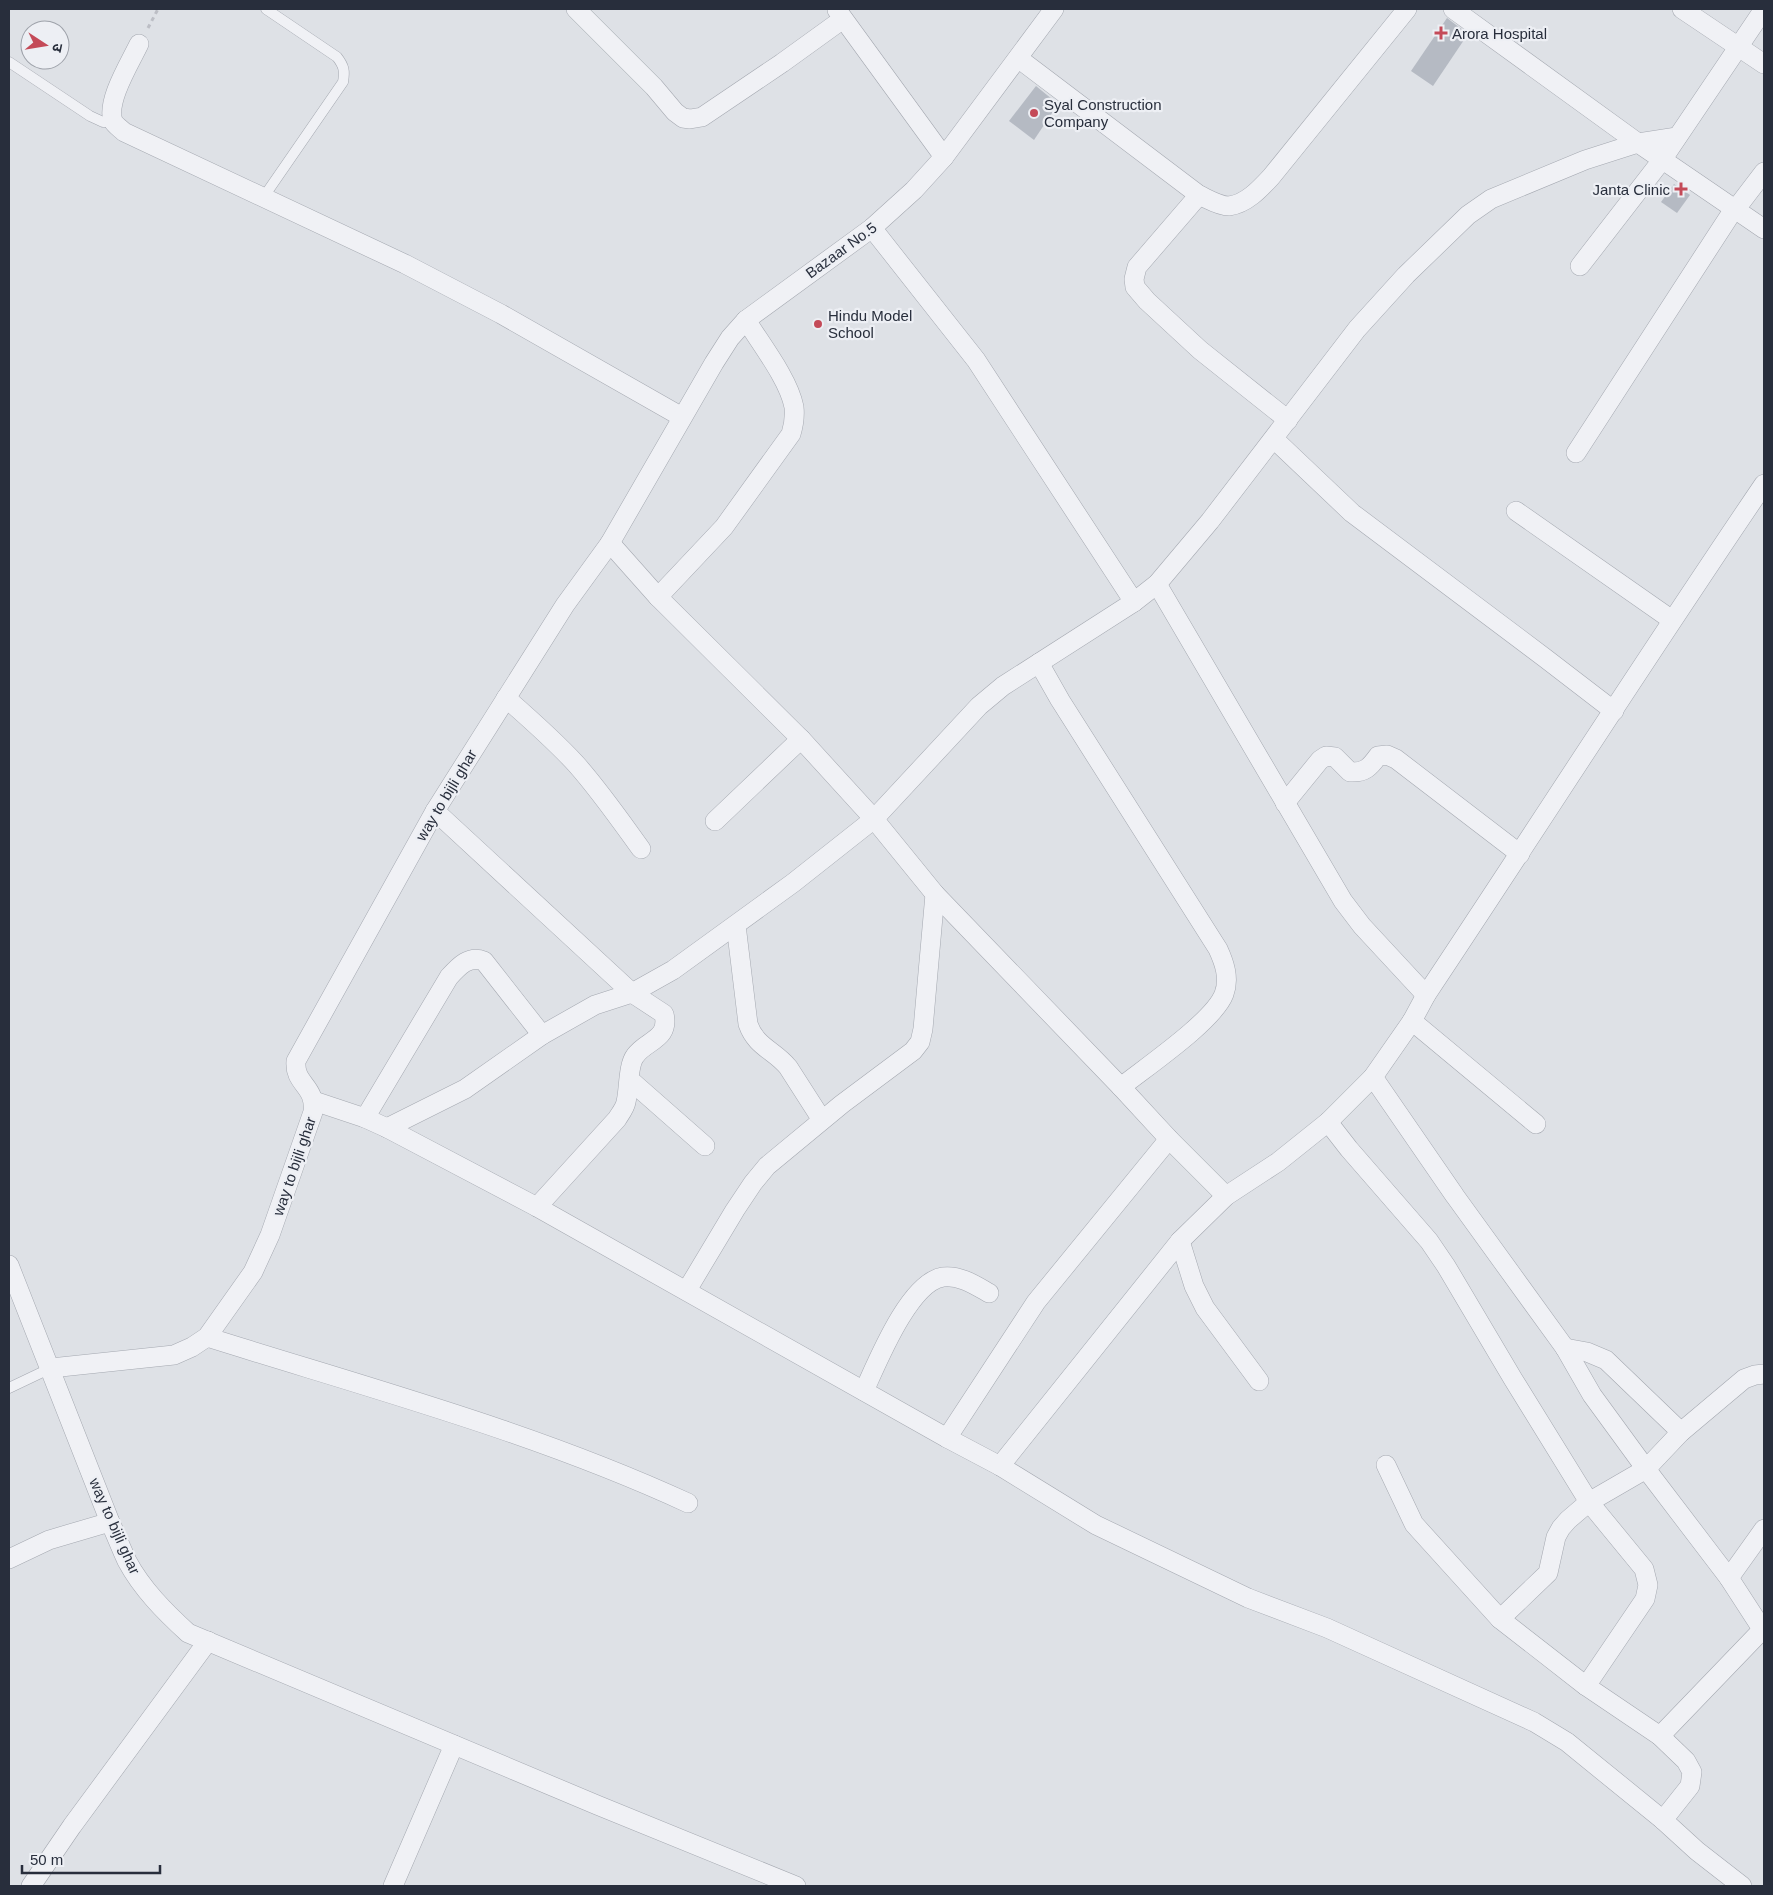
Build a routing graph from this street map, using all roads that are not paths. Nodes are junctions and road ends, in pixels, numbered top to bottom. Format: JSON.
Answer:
{"nodes":[{"id":1,"x":266,"y":9,"type":"edge"},
{"id":2,"x":576,"y":9,"type":"edge"},
{"id":3,"x":1054,"y":9,"type":"edge"},
{"id":4,"x":1406,"y":9,"type":"edge"},
{"id":5,"x":1453,"y":9,"type":"edge"},
{"id":6,"x":1682,"y":9,"type":"edge"},
{"id":7,"x":1764,"y":9,"type":"edge"},
{"id":8,"x":840,"y":14,"type":"edge"},
{"id":9,"x":139,"y":44,"type":"dead end"},
{"id":10,"x":1738,"y":47,"type":"junction"},
{"id":11,"x":1018,"y":58,"type":"junction"},
{"id":12,"x":9,"y":62,"type":"edge"},
{"id":13,"x":1764,"y":64,"type":"edge"},
{"id":14,"x":114,"y":122,"type":"junction"},
{"id":15,"x":1676,"y":138,"type":"junction"},
{"id":16,"x":1638,"y":143,"type":"junction"},
{"id":17,"x":944,"y":157,"type":"junction"},
{"id":18,"x":1662,"y":160,"type":"junction"},
{"id":19,"x":1764,"y":172,"type":"edge"},
{"id":20,"x":1199,"y":195,"type":"junction"},
{"id":21,"x":263,"y":198,"type":"junction"},
{"id":22,"x":1735,"y":210,"type":"junction"},
{"id":23,"x":872,"y":228,"type":"junction"},
{"id":24,"x":1764,"y":229,"type":"edge"},
{"id":25,"x":1580,"y":266,"type":"dead end"},
{"id":26,"x":746,"y":320,"type":"junction"},
{"id":27,"x":682,"y":417,"type":"junction"},
{"id":28,"x":1288,"y":420,"type":"junction"},
{"id":29,"x":1274,"y":440,"type":"junction"},
{"id":30,"x":1576,"y":453,"type":"dead end"},
{"id":31,"x":1764,"y":484,"type":"edge"},
{"id":32,"x":640,"y":495,"type":"joint"},
{"id":33,"x":1516,"y":511,"type":"dead end"},
{"id":34,"x":610,"y":543,"type":"junction"},
{"id":35,"x":1157,"y":584,"type":"junction"},
{"id":36,"x":658,"y":597,"type":"junction"},
{"id":37,"x":1134,"y":602,"type":"junction"},
{"id":38,"x":1672,"y":620,"type":"junction"},
{"id":39,"x":1039,"y":663,"type":"junction"},
{"id":40,"x":506,"y":698,"type":"junction"},
{"id":41,"x":1614,"y":711,"type":"junction"},
{"id":42,"x":801,"y":739,"type":"junction"},
{"id":43,"x":1285,"y":803,"type":"junction"},
{"id":44,"x":435,"y":811,"type":"junction"},
{"id":45,"x":874,"y":819,"type":"junction"},
{"id":46,"x":715,"y":821,"type":"dead end"},
{"id":47,"x":641,"y":849,"type":"dead end"},
{"id":48,"x":1520,"y":854,"type":"junction"},
{"id":49,"x":935,"y":894,"type":"junction"},
{"id":50,"x":736,"y":925,"type":"junction"},
{"id":51,"x":632,"y":993,"type":"junction"},
{"id":52,"x":1426,"y":996,"type":"junction"},
{"id":53,"x":1412,"y":1021,"type":"junction"},
{"id":54,"x":542,"y":1035,"type":"junction"},
{"id":55,"x":1373,"y":1077,"type":"junction"},
{"id":56,"x":630,"y":1080,"type":"junction"},
{"id":57,"x":1121,"y":1087,"type":"junction"},
{"id":58,"x":314,"y":1101,"type":"junction"},
{"id":59,"x":365,"y":1118,"type":"junction"},
{"id":60,"x":822,"y":1120,"type":"junction"},
{"id":61,"x":1328,"y":1122,"type":"junction"},
{"id":62,"x":1536,"y":1124,"type":"dead end"},
{"id":63,"x":387,"y":1128,"type":"junction"},
{"id":64,"x":1168,"y":1138,"type":"junction"},
{"id":65,"x":705,"y":1146,"type":"dead end"},
{"id":66,"x":1226,"y":1196,"type":"junction"},
{"id":67,"x":537,"y":1207,"type":"junction"},
{"id":68,"x":1180,"y":1241,"type":"junction"},
{"id":69,"x":9,"y":1265,"type":"edge"},
{"id":70,"x":687,"y":1290,"type":"junction"},
{"id":71,"x":989,"y":1293,"type":"dead end"},
{"id":72,"x":208,"y":1337,"type":"junction"},
{"id":73,"x":1564,"y":1348,"type":"junction"},
{"id":74,"x":51,"y":1368,"type":"junction"},
{"id":75,"x":1764,"y":1374,"type":"edge"},
{"id":76,"x":1260,"y":1381,"type":"dead end"},
{"id":77,"x":9,"y":1388,"type":"edge"},
{"id":78,"x":864,"y":1391,"type":"junction"},
{"id":79,"x":1681,"y":1432,"type":"junction"},
{"id":80,"x":947,"y":1438,"type":"junction"},
{"id":81,"x":1386,"y":1465,"type":"dead end"},
{"id":82,"x":1000,"y":1466,"type":"junction"},
{"id":83,"x":1646,"y":1469,"type":"junction"},
{"id":84,"x":1589,"y":1502,"type":"junction"},
{"id":85,"x":688,"y":1503,"type":"dead end"},
{"id":86,"x":110,"y":1522,"type":"junction"},
{"id":87,"x":1764,"y":1529,"type":"edge"},
{"id":88,"x":9,"y":1559,"type":"edge"},
{"id":89,"x":1728,"y":1578,"type":"junction"},
{"id":90,"x":1500,"y":1618,"type":"junction"},
{"id":91,"x":1763,"y":1631,"type":"edge"},
{"id":92,"x":208,"y":1641,"type":"junction"},
{"id":93,"x":1586,"y":1686,"type":"junction"},
{"id":94,"x":1660,"y":1736,"type":"junction"},
{"id":95,"x":454,"y":1745,"type":"junction"},
{"id":96,"x":1663,"y":1820,"type":"junction"},
{"id":97,"x":31,"y":1886,"type":"edge"},
{"id":98,"x":393,"y":1886,"type":"edge"},
{"id":99,"x":796,"y":1886,"type":"edge"},
{"id":100,"x":1742,"y":1886,"type":"edge"}],
"edges":[{"from":1,"to":21,"type":"lane"},
{"from":2,"to":8,"type":"street"},
{"from":3,"to":11,"type":"street","name":"Bazaar No.5"},
{"from":4,"to":20,"type":"street"},
{"from":5,"to":16,"type":"street"},
{"from":6,"to":10,"type":"street"},
{"from":7,"to":10,"type":"street"},
{"from":8,"to":17,"type":"street"},
{"from":9,"to":14,"type":"street"},
{"from":10,"to":13,"type":"street"},
{"from":10,"to":15,"type":"street"},
{"from":11,"to":17,"type":"street","name":"Bazaar No.5"},
{"from":11,"to":20,"type":"street"},
{"from":12,"to":14,"type":"lane"},
{"from":14,"to":21,"type":"street"},
{"from":15,"to":16,"type":"street"},
{"from":15,"to":18,"type":"street"},
{"from":16,"to":18,"type":"street"},
{"from":16,"to":28,"type":"street"},
{"from":17,"to":23,"type":"street","name":"Bazaar No.5"},
{"from":18,"to":22,"type":"street"},
{"from":18,"to":25,"type":"street"},
{"from":19,"to":22,"type":"street"},
{"from":20,"to":28,"type":"street"},
{"from":21,"to":27,"type":"street"},
{"from":22,"to":24,"type":"street"},
{"from":22,"to":30,"type":"street"},
{"from":23,"to":26,"type":"street","name":"Bazaar No.5"},
{"from":23,"to":37,"type":"street"},
{"from":26,"to":27,"type":"street","name":"Bazaar No.5"},
{"from":26,"to":36,"type":"street"},
{"from":27,"to":32,"type":"street","name":"Bazaar No.5"},
{"from":28,"to":29,"type":"street"},
{"from":29,"to":35,"type":"street"},
{"from":29,"to":41,"type":"street"},
{"from":31,"to":38,"type":"street"},
{"from":32,"to":34,"type":"street","name":"way to bijli ghar"},
{"from":33,"to":38,"type":"street"},
{"from":34,"to":36,"type":"street"},
{"from":34,"to":40,"type":"street","name":"way to bijli ghar"},
{"from":35,"to":37,"type":"street"},
{"from":35,"to":43,"type":"street"},
{"from":36,"to":42,"type":"street"},
{"from":37,"to":39,"type":"street"},
{"from":38,"to":41,"type":"street"},
{"from":39,"to":45,"type":"street"},
{"from":39,"to":57,"type":"street"},
{"from":40,"to":44,"type":"street","name":"way to bijli ghar"},
{"from":40,"to":47,"type":"street"},
{"from":41,"to":48,"type":"street"},
{"from":42,"to":45,"type":"street"},
{"from":42,"to":46,"type":"street"},
{"from":43,"to":48,"type":"street"},
{"from":43,"to":52,"type":"street"},
{"from":44,"to":51,"type":"street"},
{"from":44,"to":58,"type":"street","name":"way to bijli ghar"},
{"from":45,"to":49,"type":"street"},
{"from":45,"to":50,"type":"street"},
{"from":48,"to":52,"type":"street"},
{"from":49,"to":57,"type":"street"},
{"from":49,"to":60,"type":"street"},
{"from":50,"to":51,"type":"street"},
{"from":50,"to":60,"type":"street"},
{"from":51,"to":54,"type":"street"},
{"from":51,"to":56,"type":"street"},
{"from":52,"to":53,"type":"street"},
{"from":53,"to":55,"type":"street"},
{"from":53,"to":62,"type":"street"},
{"from":54,"to":59,"type":"street"},
{"from":54,"to":63,"type":"street"},
{"from":55,"to":61,"type":"street"},
{"from":55,"to":73,"type":"street"},
{"from":56,"to":65,"type":"street"},
{"from":56,"to":67,"type":"street"},
{"from":57,"to":64,"type":"street"},
{"from":58,"to":59,"type":"street"},
{"from":58,"to":72,"type":"street","name":"way to bijli ghar"},
{"from":59,"to":63,"type":"street"},
{"from":60,"to":70,"type":"street"},
{"from":61,"to":66,"type":"street"},
{"from":61,"to":84,"type":"street"},
{"from":63,"to":67,"type":"street"},
{"from":64,"to":66,"type":"street"},
{"from":64,"to":80,"type":"street"},
{"from":66,"to":68,"type":"street"},
{"from":67,"to":70,"type":"street"},
{"from":68,"to":76,"type":"street"},
{"from":68,"to":82,"type":"street"},
{"from":69,"to":74,"type":"street"},
{"from":70,"to":78,"type":"street"},
{"from":71,"to":78,"type":"street"},
{"from":72,"to":74,"type":"street","name":"way to bijli ghar"},
{"from":72,"to":85,"type":"street"},
{"from":73,"to":79,"type":"street"},
{"from":73,"to":83,"type":"street"},
{"from":74,"to":77,"type":"lane"},
{"from":74,"to":86,"type":"street","name":"way to bijli ghar"},
{"from":75,"to":79,"type":"street"},
{"from":78,"to":80,"type":"street"},
{"from":79,"to":83,"type":"street"},
{"from":80,"to":82,"type":"street"},
{"from":81,"to":90,"type":"street"},
{"from":82,"to":96,"type":"street"},
{"from":83,"to":84,"type":"street"},
{"from":83,"to":89,"type":"street"},
{"from":84,"to":90,"type":"street"},
{"from":84,"to":93,"type":"street"},
{"from":86,"to":88,"type":"street"},
{"from":86,"to":92,"type":"street","name":"way to bijli ghar"},
{"from":87,"to":89,"type":"street"},
{"from":89,"to":91,"type":"street"},
{"from":90,"to":93,"type":"street"},
{"from":91,"to":94,"type":"street"},
{"from":92,"to":95,"type":"street"},
{"from":92,"to":97,"type":"street"},
{"from":93,"to":94,"type":"street"},
{"from":94,"to":96,"type":"street"},
{"from":95,"to":98,"type":"street"},
{"from":95,"to":99,"type":"street"},
{"from":96,"to":100,"type":"street"}]}
